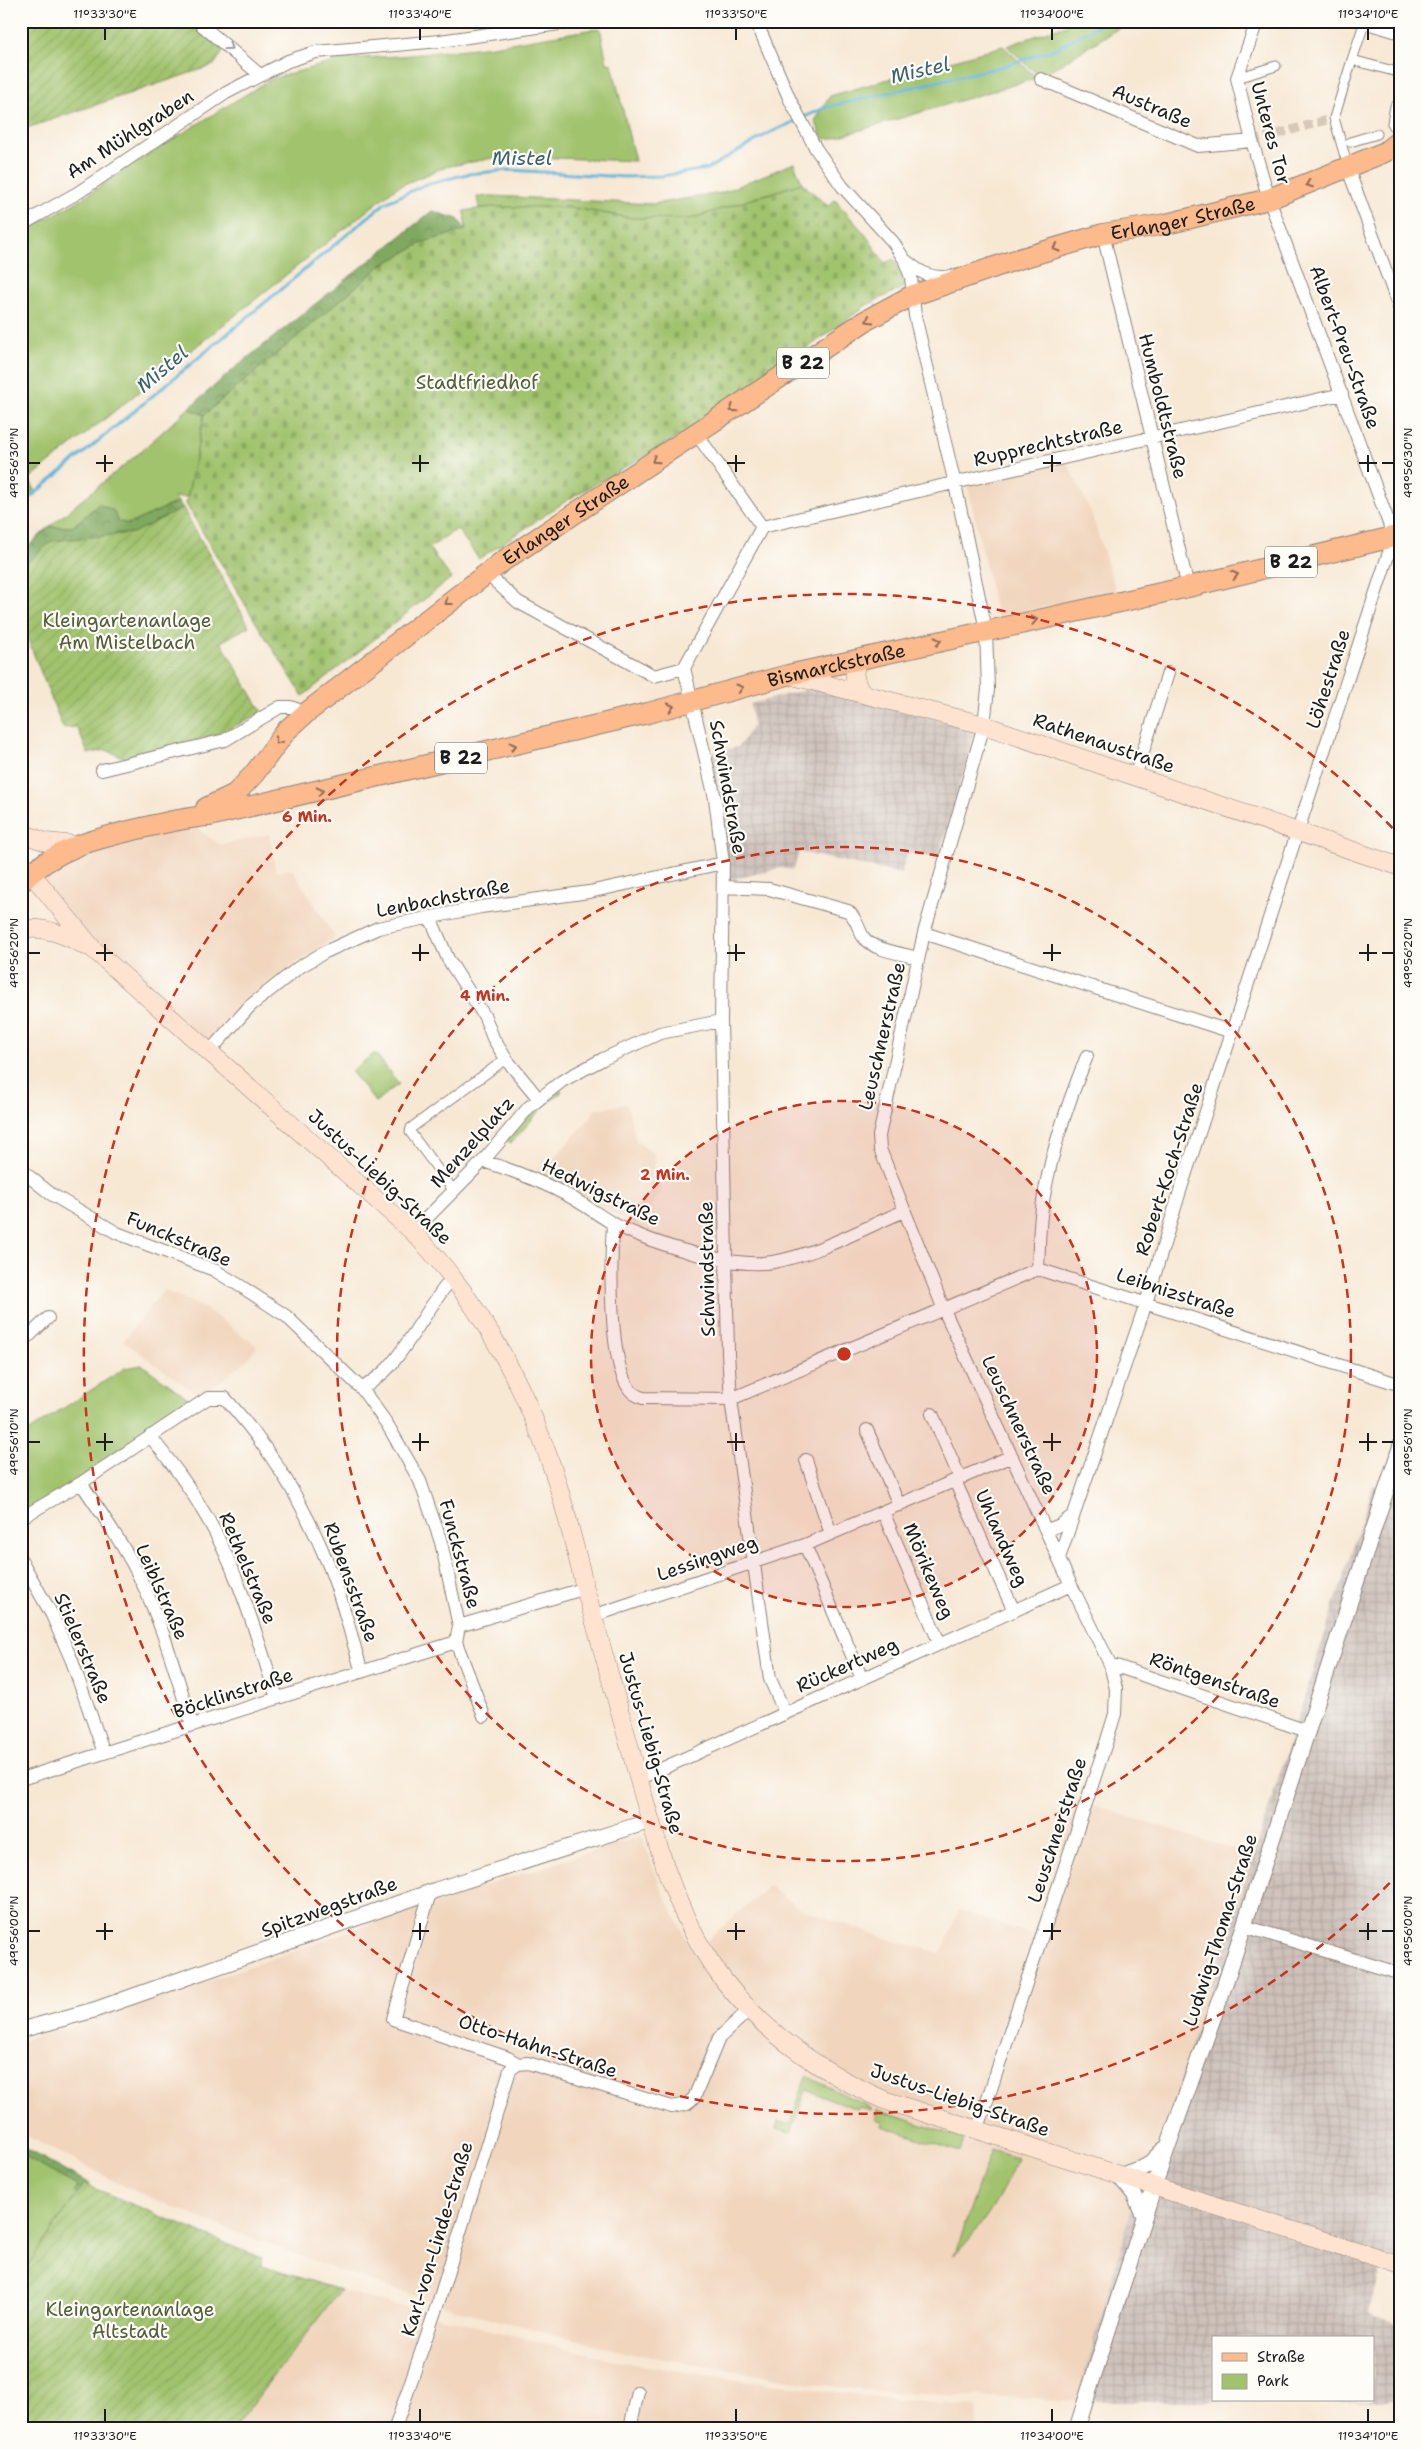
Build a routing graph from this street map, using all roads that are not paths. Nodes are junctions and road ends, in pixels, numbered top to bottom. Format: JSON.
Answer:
{"nodes":[{"id":1,"x":197,"y":21,"type":"edge"},
{"id":2,"x":580,"y":21,"type":"edge"},
{"id":3,"x":756,"y":21,"type":"edge"},
{"id":4,"x":1257,"y":21,"type":"edge"},
{"id":5,"x":1363,"y":22,"type":"edge"},
{"id":6,"x":1401,"y":33,"type":"edge"},
{"id":7,"x":1352,"y":60,"type":"junction"},
{"id":8,"x":1276,"y":66,"type":"dead end"},
{"id":9,"x":1401,"y":73,"type":"edge"},
{"id":10,"x":260,"y":75,"type":"junction"},
{"id":11,"x":1237,"y":78,"type":"junction"},
{"id":12,"x":1040,"y":79,"type":"dead end"},
{"id":13,"x":1401,"y":106,"type":"edge"},
{"id":14,"x":1398,"y":133,"type":"edge"},
{"id":15,"x":1377,"y":134,"type":"dead end"},
{"id":16,"x":1252,"y":141,"type":"junction"},
{"id":17,"x":1350,"y":142,"type":"dead end"},
{"id":18,"x":1393,"y":152,"type":"edge"},
{"id":19,"x":1348,"y":169,"type":"junction"},
{"id":20,"x":1269,"y":199,"type":"junction"},
{"id":21,"x":21,"y":225,"type":"edge"},
{"id":22,"x":1103,"y":234,"type":"junction"},
{"id":23,"x":904,"y":259,"type":"junction"},
{"id":24,"x":976,"y":272,"type":"junction"},
{"id":25,"x":911,"y":296,"type":"junction"},
{"id":26,"x":1401,"y":312,"type":"edge"},
{"id":27,"x":1342,"y":394,"type":"junction"},
{"id":28,"x":696,"y":433,"type":"junction"},
{"id":29,"x":1152,"y":438,"type":"junction"},
{"id":30,"x":956,"y":484,"type":"junction"},
{"id":31,"x":762,"y":528,"type":"junction"},
{"id":32,"x":1397,"y":536,"type":"edge"},
{"id":33,"x":486,"y":572,"type":"junction"},
{"id":34,"x":1188,"y":587,"type":"junction"},
{"id":35,"x":986,"y":630,"type":"junction"},
{"id":36,"x":861,"y":658,"type":"junction"},
{"id":37,"x":684,"y":668,"type":"junction"},
{"id":38,"x":1168,"y":673,"type":"dead end"},
{"id":39,"x":796,"y":677,"type":"junction"},
{"id":40,"x":860,"y":692,"type":"junction"},
{"id":41,"x":694,"y":702,"type":"junction"},
{"id":42,"x":306,"y":713,"type":"junction"},
{"id":43,"x":984,"y":725,"type":"junction"},
{"id":44,"x":102,"y":770,"type":"dead end"},
{"id":45,"x":254,"y":774,"type":"junction"},
{"id":46,"x":1135,"y":777,"type":"junction"},
{"id":47,"x":273,"y":801,"type":"junction"},
{"id":48,"x":190,"y":817,"type":"junction"},
{"id":49,"x":1298,"y":832,"type":"junction"},
{"id":50,"x":21,"y":833,"type":"edge"},
{"id":51,"x":78,"y":844,"type":"junction"},
{"id":52,"x":723,"y":863,"type":"junction"},
{"id":53,"x":1401,"y":867,"type":"edge"},
{"id":54,"x":24,"y":872,"type":"edge"},
{"id":55,"x":723,"y":888,"type":"junction"},
{"id":56,"x":430,"y":917,"type":"junction"},
{"id":57,"x":21,"y":929,"type":"edge"},
{"id":58,"x":924,"y":933,"type":"junction"},
{"id":59,"x":93,"y":949,"type":"junction"},
{"id":60,"x":918,"y":958,"type":"junction"},
{"id":61,"x":721,"y":1021,"type":"junction"},
{"id":62,"x":1232,"y":1032,"type":"junction"},
{"id":63,"x":210,"y":1052,"type":"junction"},
{"id":64,"x":1087,"y":1056,"type":"dead end"},
{"id":65,"x":506,"y":1059,"type":"junction"},
{"id":66,"x":539,"y":1099,"type":"junction"},
{"id":67,"x":483,"y":1160,"type":"junction"},
{"id":68,"x":21,"y":1170,"type":"edge"},
{"id":69,"x":454,"y":1191,"type":"junction"},
{"id":70,"x":904,"y":1211,"type":"junction"},
{"id":71,"x":613,"y":1223,"type":"junction"},
{"id":72,"x":413,"y":1232,"type":"junction"},
{"id":73,"x":726,"y":1260,"type":"junction"},
{"id":74,"x":1038,"y":1269,"type":"junction"},
{"id":75,"x":453,"y":1277,"type":"junction"},
{"id":76,"x":1146,"y":1303,"type":"junction"},
{"id":77,"x":944,"y":1310,"type":"junction"},
{"id":78,"x":48,"y":1318,"type":"dead end"},
{"id":79,"x":21,"y":1340,"type":"edge"},
{"id":80,"x":1401,"y":1385,"type":"edge"},
{"id":81,"x":362,"y":1389,"type":"junction"},
{"id":82,"x":731,"y":1399,"type":"junction"},
{"id":83,"x":932,"y":1414,"type":"dead end"},
{"id":84,"x":867,"y":1430,"type":"dead end"},
{"id":85,"x":150,"y":1436,"type":"junction"},
{"id":86,"x":1401,"y":1445,"type":"edge"},
{"id":87,"x":1012,"y":1456,"type":"junction"},
{"id":88,"x":806,"y":1460,"type":"dead end"},
{"id":89,"x":958,"y":1480,"type":"junction"},
{"id":90,"x":81,"y":1483,"type":"junction"},
{"id":91,"x":900,"y":1505,"type":"junction"},
{"id":92,"x":883,"y":1512,"type":"junction"},
{"id":93,"x":1072,"y":1516,"type":"junction"},
{"id":94,"x":21,"y":1518,"type":"edge"},
{"id":95,"x":1047,"y":1530,"type":"junction"},
{"id":96,"x":831,"y":1534,"type":"junction"},
{"id":97,"x":805,"y":1544,"type":"junction"},
{"id":98,"x":1059,"y":1558,"type":"junction"},
{"id":99,"x":21,"y":1560,"type":"edge"},
{"id":100,"x":754,"y":1562,"type":"junction"},
{"id":101,"x":1071,"y":1585,"type":"junction"},
{"id":102,"x":586,"y":1588,"type":"junction"},
{"id":103,"x":1014,"y":1611,"type":"junction"},
{"id":104,"x":593,"y":1616,"type":"junction"},
{"id":105,"x":460,"y":1626,"type":"junction"},
{"id":106,"x":456,"y":1642,"type":"junction"},
{"id":107,"x":940,"y":1644,"type":"junction"},
{"id":108,"x":1110,"y":1664,"type":"junction"},
{"id":109,"x":362,"y":1672,"type":"junction"},
{"id":110,"x":862,"y":1679,"type":"junction"},
{"id":111,"x":277,"y":1698,"type":"junction"},
{"id":112,"x":785,"y":1713,"type":"junction"},
{"id":113,"x":484,"y":1716,"type":"dead end"},
{"id":114,"x":192,"y":1725,"type":"junction"},
{"id":115,"x":1306,"y":1731,"type":"junction"},
{"id":116,"x":104,"y":1753,"type":"junction"},
{"id":117,"x":21,"y":1779,"type":"edge"},
{"id":118,"x":638,"y":1779,"type":"junction"},
{"id":119,"x":650,"y":1821,"type":"junction"},
{"id":120,"x":430,"y":1893,"type":"junction"},
{"id":121,"x":1244,"y":1926,"type":"junction"},
{"id":122,"x":1401,"y":1974,"type":"edge"},
{"id":123,"x":749,"y":2010,"type":"junction"},
{"id":124,"x":21,"y":2030,"type":"edge"},
{"id":125,"x":518,"y":2064,"type":"junction"},
{"id":126,"x":977,"y":2131,"type":"junction"},
{"id":127,"x":1169,"y":2143,"type":"junction"},
{"id":128,"x":1119,"y":2176,"type":"junction"},
{"id":129,"x":1154,"y":2186,"type":"junction"},
{"id":130,"x":1144,"y":2216,"type":"junction"},
{"id":131,"x":1401,"y":2265,"type":"edge"},
{"id":132,"x":638,"y":2392,"type":"dead end"},
{"id":133,"x":395,"y":2428,"type":"edge"},
{"id":134,"x":630,"y":2428,"type":"edge"},
{"id":135,"x":1077,"y":2428,"type":"edge"}],
"edges":[{"from":1,"to":10,"type":"street","one_way":true},
{"from":2,"to":10,"type":"street","name":"Am Mühlgraben"},
{"from":3,"to":23,"type":"street"},
{"from":4,"to":11,"type":"street","name":"Unteres Tor"},
{"from":5,"to":6,"type":"street"},
{"from":5,"to":7,"type":"street"},
{"from":7,"to":9,"type":"street"},
{"from":7,"to":19,"type":"street"},
{"from":8,"to":11,"type":"street","name":"Unteres Tor"},
{"from":10,"to":21,"type":"street","name":"Am Mühlgraben"},
{"from":11,"to":16,"type":"street","name":"Unteres Tor"},
{"from":12,"to":16,"type":"street","name":"Austraße"},
{"from":13,"to":14,"type":"street"},
{"from":14,"to":18,"type":"main road","number":"B 22"},
{"from":15,"to":17,"type":"street"},
{"from":16,"to":20,"type":"street","name":"Unteres Tor"},
{"from":18,"to":19,"type":"main road","name":"Erlanger Straße","number":"B 22"},
{"from":19,"to":20,"type":"main road","name":"Erlanger Straße","number":"B 22","one_way":true},
{"from":19,"to":26,"type":"street"},
{"from":20,"to":22,"type":"main road","name":"Erlanger Straße","number":"B 22"},
{"from":20,"to":27,"type":"street","name":"Albert-Preu-Straße"},
{"from":22,"to":24,"type":"main road","name":"Erlanger Straße","number":"B 22","one_way":true},
{"from":22,"to":29,"type":"street","name":"Humboldtstraße"},
{"from":23,"to":24,"type":"street","name":"Erlanger Straße"},
{"from":23,"to":25,"type":"street","name":"Leuschnerstraße"},
{"from":24,"to":25,"type":"main road","name":"Erlanger Straße","number":"B 22"},
{"from":25,"to":28,"type":"main road","name":"Erlanger Straße","number":"B 22","one_way":true},
{"from":25,"to":30,"type":"street","name":"Leuschnerstraße"},
{"from":27,"to":29,"type":"street","name":"Rupprechtstraße"},
{"from":27,"to":32,"type":"street","name":"Albert-Preu-Straße"},
{"from":28,"to":31,"type":"street"},
{"from":28,"to":33,"type":"main road","name":"Erlanger Straße","number":"B 22","one_way":true},
{"from":29,"to":30,"type":"street","name":"Rupprechtstraße"},
{"from":29,"to":34,"type":"street","name":"Humboldtstraße"},
{"from":30,"to":31,"type":"street","name":"Rupprechtstraße"},
{"from":30,"to":35,"type":"street","name":"Leuschnerstraße"},
{"from":31,"to":37,"type":"street"},
{"from":34,"to":32,"type":"main road","name":"Bismarckstraße","number":"B 22","one_way":true},
{"from":32,"to":49,"type":"street","name":"Löhestraße"},
{"from":33,"to":37,"type":"street"},
{"from":33,"to":42,"type":"main road","name":"Erlanger Straße","number":"B 22","one_way":true},
{"from":35,"to":34,"type":"main road","name":"Bismarckstraße","number":"B 22","one_way":true},
{"from":36,"to":35,"type":"main road","name":"Bismarckstraße","number":"B 22","one_way":true},
{"from":35,"to":43,"type":"street","name":"Leuschnerstraße"},
{"from":36,"to":39,"type":"main road","name":"Bismarckstraße","number":"B 22"},
{"from":36,"to":40,"type":"main road"},
{"from":37,"to":41,"type":"street"},
{"from":38,"to":46,"type":"street"},
{"from":39,"to":40,"type":"main road","name":"Rathenaustraße"},
{"from":41,"to":39,"type":"main road","name":"Bismarckstraße","number":"B 22","one_way":true},
{"from":40,"to":43,"type":"main road","name":"Rathenaustraße"},
{"from":47,"to":41,"type":"main road","name":"Bismarckstraße","number":"B 22","one_way":true},
{"from":41,"to":52,"type":"street","name":"Schwindstraße"},
{"from":42,"to":44,"type":"street"},
{"from":42,"to":45,"type":"main road","name":"Erlanger Straße","number":"B 22","one_way":true},
{"from":43,"to":46,"type":"main road","name":"Rathenaustraße"},
{"from":43,"to":58,"type":"street","name":"Leuschnerstraße"},
{"from":45,"to":47,"type":"main road"},
{"from":45,"to":48,"type":"main road","name":"Erlanger Straße","number":"B 22"},
{"from":46,"to":49,"type":"main road","name":"Rathenaustraße"},
{"from":47,"to":48,"type":"main road","number":"B 22"},
{"from":48,"to":51,"type":"main road","number":"B 22"},
{"from":49,"to":53,"type":"main road","name":"Rathenaustraße"},
{"from":49,"to":62,"type":"street","name":"Robert-Koch-Straße"},
{"from":50,"to":51,"type":"main road"},
{"from":51,"to":54,"type":"main road","number":"B 22"},
{"from":52,"to":55,"type":"street","name":"Schwindstraße"},
{"from":52,"to":56,"type":"street","name":"Lenbachstraße"},
{"from":54,"to":59,"type":"main road"},
{"from":55,"to":60,"type":"street"},
{"from":55,"to":61,"type":"street","name":"Schwindstraße"},
{"from":56,"to":63,"type":"street","name":"Lenbachstraße"},
{"from":56,"to":65,"type":"street"},
{"from":57,"to":59,"type":"main road"},
{"from":58,"to":60,"type":"street","name":"Leuschnerstraße"},
{"from":58,"to":62,"type":"street"},
{"from":59,"to":63,"type":"main road","name":"Justus-Liebig-Straße"},
{"from":60,"to":70,"type":"street","name":"Leuschnerstraße"},
{"from":61,"to":66,"type":"street","name":"Menzelplatz"},
{"from":61,"to":73,"type":"street","name":"Schwindstraße"},
{"from":62,"to":76,"type":"street","name":"Robert-Koch-Straße"},
{"from":63,"to":72,"type":"main road","name":"Justus-Liebig-Straße"},
{"from":64,"to":74,"type":"street"},
{"from":65,"to":66,"type":"street"},
{"from":65,"to":69,"type":"street"},
{"from":66,"to":67,"type":"street","name":"Menzelplatz"},
{"from":67,"to":69,"type":"street","name":"Menzelplatz"},
{"from":67,"to":71,"type":"street","name":"Hedwigstraße"},
{"from":68,"to":81,"type":"street","name":"Funckstraße"},
{"from":69,"to":72,"type":"street","name":"Menzelplatz"},
{"from":70,"to":73,"type":"street","name":"Hedwigstraße"},
{"from":70,"to":77,"type":"street","name":"Leuschnerstraße"},
{"from":71,"to":73,"type":"street","name":"Hedwigstraße"},
{"from":71,"to":82,"type":"street"},
{"from":72,"to":75,"type":"main road","name":"Justus-Liebig-Straße"},
{"from":73,"to":82,"type":"street","name":"Schwindstraße"},
{"from":74,"to":76,"type":"street","name":"Leibnizstraße"},
{"from":74,"to":77,"type":"street"},
{"from":75,"to":81,"type":"street"},
{"from":75,"to":102,"type":"main road","name":"Justus-Liebig-Straße"},
{"from":76,"to":80,"type":"street","name":"Leibnizstraße"},
{"from":76,"to":93,"type":"street","name":"Robert-Koch-Straße"},
{"from":77,"to":82,"type":"street"},
{"from":77,"to":87,"type":"street","name":"Leuschnerstraße"},
{"from":78,"to":79,"type":"street"},
{"from":81,"to":105,"type":"street","name":"Funckstraße"},
{"from":82,"to":100,"type":"street","name":"Schwindstraße"},
{"from":83,"to":89,"type":"street"},
{"from":84,"to":91,"type":"street"},
{"from":85,"to":90,"type":"street"},
{"from":85,"to":109,"type":"street","name":"Rubensstraße"},
{"from":85,"to":111,"type":"street","name":"Rethelstraße"},
{"from":86,"to":115,"type":"street","name":"Ludwig-Thoma-Straße"},
{"from":87,"to":89,"type":"street","name":"Lessingweg"},
{"from":87,"to":95,"type":"street","name":"Leuschnerstraße"},
{"from":88,"to":96,"type":"street"},
{"from":89,"to":91,"type":"street","name":"Lessingweg"},
{"from":89,"to":103,"type":"street","name":"Uhlandweg"},
{"from":90,"to":94,"type":"street"},
{"from":90,"to":114,"type":"street","name":"Leiblstraße"},
{"from":91,"to":92,"type":"street","name":"Lessingweg"},
{"from":92,"to":96,"type":"street","name":"Lessingweg"},
{"from":92,"to":107,"type":"street","name":"Mörikeweg"},
{"from":93,"to":95,"type":"street"},
{"from":93,"to":98,"type":"street","name":"Robert-Koch-Straße"},
{"from":95,"to":98,"type":"street","name":"Leuschnerstraße"},
{"from":96,"to":97,"type":"street","name":"Lessingweg"},
{"from":97,"to":100,"type":"street","name":"Lessingweg"},
{"from":97,"to":110,"type":"street"},
{"from":98,"to":101,"type":"street","name":"Leuschnerstraße"},
{"from":99,"to":116,"type":"street","name":"Stielerstraße"},
{"from":100,"to":104,"type":"street","name":"Lessingweg"},
{"from":100,"to":112,"type":"street","name":"Schwindstraße"},
{"from":101,"to":103,"type":"street","name":"Rückertweg"},
{"from":101,"to":108,"type":"street","name":"Leuschnerstraße"},
{"from":102,"to":104,"type":"main road","name":"Justus-Liebig-Straße"},
{"from":102,"to":105,"type":"street"},
{"from":103,"to":107,"type":"street","name":"Rückertweg"},
{"from":104,"to":118,"type":"main road","name":"Justus-Liebig-Straße"},
{"from":105,"to":106,"type":"street"},
{"from":106,"to":109,"type":"street","name":"Böcklinstraße"},
{"from":106,"to":113,"type":"street"},
{"from":107,"to":110,"type":"street","name":"Rückertweg"},
{"from":108,"to":115,"type":"street","name":"Röntgenstraße"},
{"from":108,"to":126,"type":"street","name":"Leuschnerstraße"},
{"from":109,"to":111,"type":"street","name":"Böcklinstraße"},
{"from":110,"to":112,"type":"street","name":"Rückertweg"},
{"from":111,"to":114,"type":"street","name":"Böcklinstraße"},
{"from":112,"to":118,"type":"street","name":"Rückertweg"},
{"from":114,"to":116,"type":"street","name":"Böcklinstraße"},
{"from":115,"to":121,"type":"street","name":"Ludwig-Thoma-Straße"},
{"from":116,"to":117,"type":"street","name":"Böcklinstraße"},
{"from":118,"to":119,"type":"main road","name":"Justus-Liebig-Straße"},
{"from":119,"to":120,"type":"street","name":"Spitzwegstraße"},
{"from":119,"to":123,"type":"main road","name":"Justus-Liebig-Straße"},
{"from":120,"to":124,"type":"street","name":"Spitzwegstraße"},
{"from":120,"to":125,"type":"street","name":"Otto-Hahn-Straße"},
{"from":121,"to":122,"type":"street"},
{"from":121,"to":127,"type":"street","name":"Ludwig-Thoma-Straße"},
{"from":123,"to":125,"type":"street","name":"Otto-Hahn-Straße"},
{"from":123,"to":126,"type":"main road","name":"Justus-Liebig-Straße"},
{"from":125,"to":133,"type":"street","name":"Karl-von-Linde-Straße"},
{"from":126,"to":128,"type":"main road","name":"Justus-Liebig-Straße"},
{"from":127,"to":128,"type":"street"},
{"from":127,"to":129,"type":"street","name":"Ludwig-Thoma-Straße"},
{"from":128,"to":129,"type":"main road","name":"Justus-Liebig-Straße"},
{"from":128,"to":130,"type":"street"},
{"from":129,"to":130,"type":"street","name":"Ludwig-Thoma-Straße"},
{"from":129,"to":131,"type":"main road","name":"Justus-Liebig-Straße"},
{"from":130,"to":135,"type":"street","name":"Ludwig-Thoma-Straße"},
{"from":132,"to":134,"type":"street"}]}
